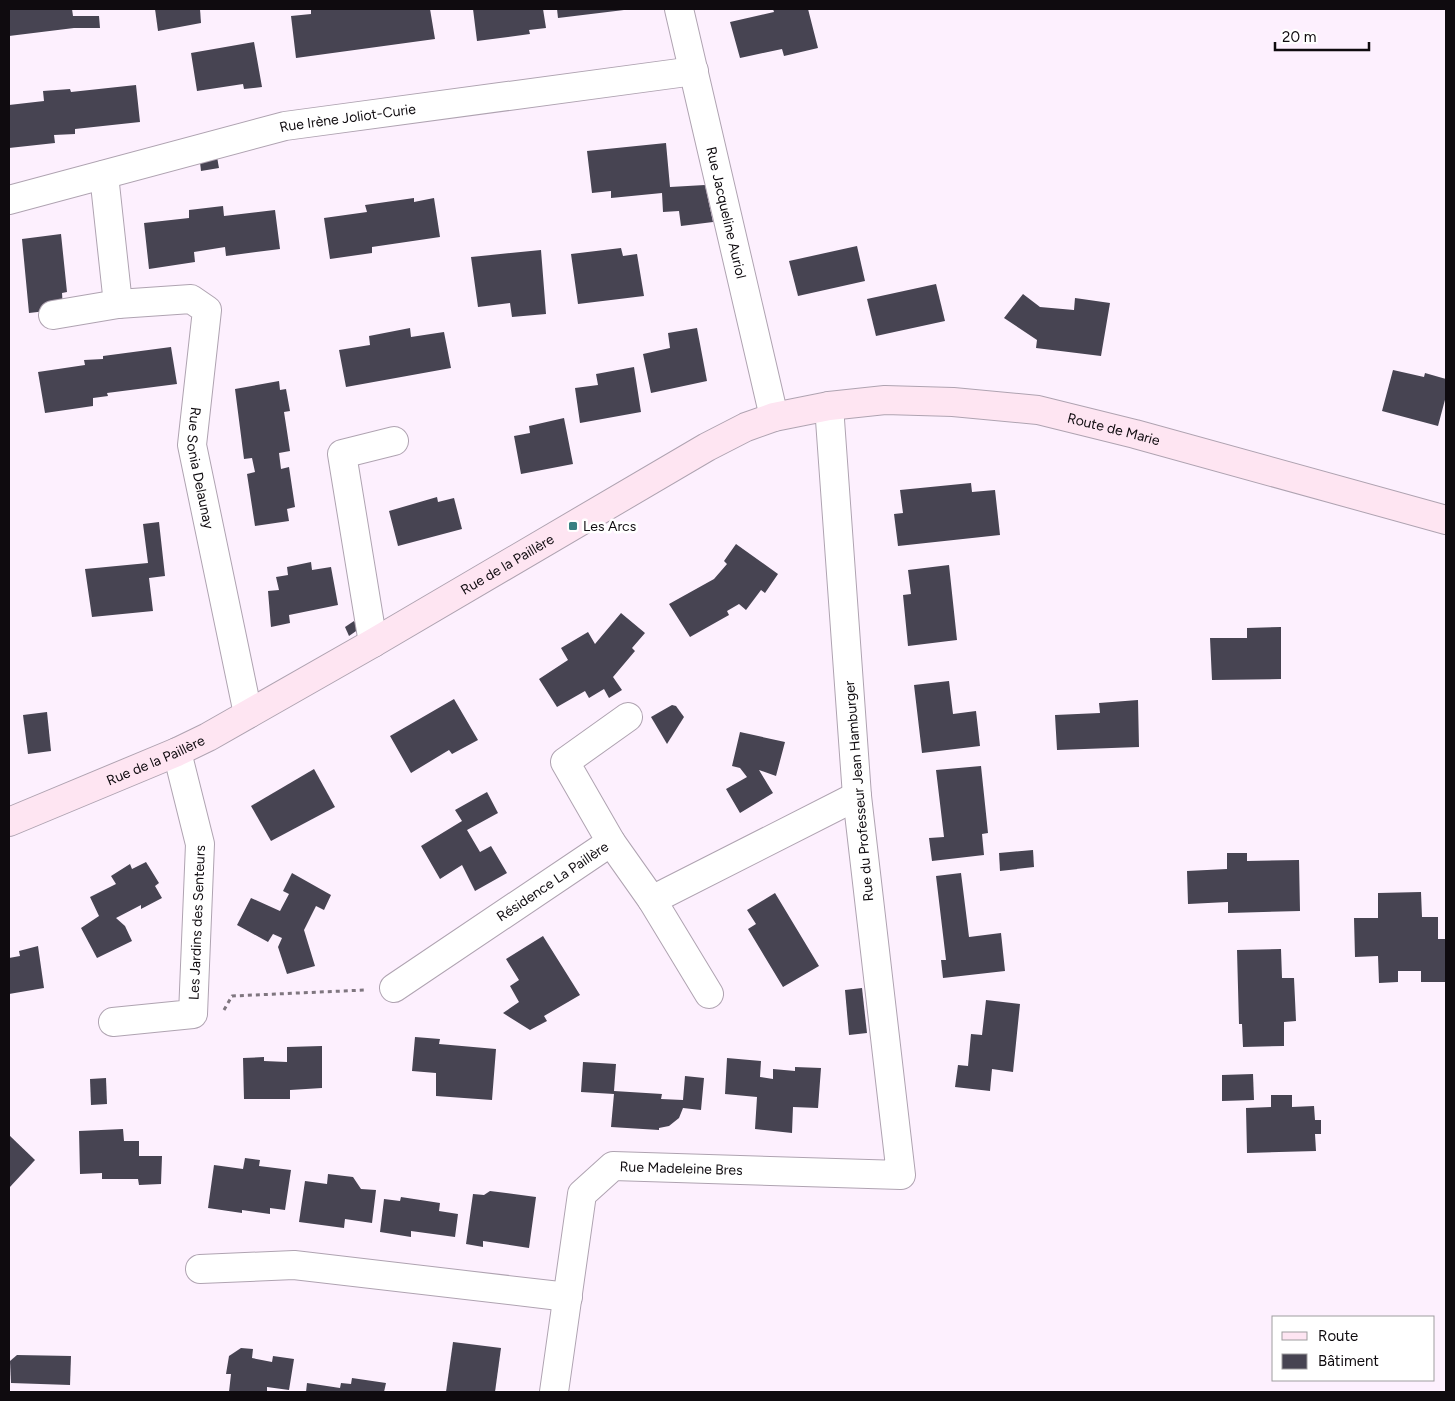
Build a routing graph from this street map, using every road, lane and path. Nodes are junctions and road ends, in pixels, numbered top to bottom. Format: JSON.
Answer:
{"nodes":[{"id":1,"x":679,"y":9,"type":"edge"},
{"id":2,"x":694,"y":71,"type":"junction"},
{"id":3,"x":104,"y":175,"type":"junction"},
{"id":4,"x":9,"y":200,"type":"edge"},
{"id":5,"x":118,"y":304,"type":"junction"},
{"id":6,"x":54,"y":315,"type":"dead end"},
{"id":7,"x":829,"y":406,"type":"junction"},
{"id":8,"x":774,"y":417,"type":"junction"},
{"id":9,"x":394,"y":441,"type":"dead end"},
{"id":10,"x":1446,"y":520,"type":"edge"},
{"id":11,"x":374,"y":644,"type":"junction"},
{"id":12,"x":248,"y":714,"type":"junction"},
{"id":13,"x":628,"y":717,"type":"dead end"},
{"id":14,"x":177,"y":752,"type":"junction"},
{"id":15,"x":857,"y":796,"type":"junction"},
{"id":16,"x":9,"y":822,"type":"edge"},
{"id":17,"x":611,"y":842,"type":"junction"},
{"id":18,"x":652,"y":900,"type":"junction"},
{"id":19,"x":394,"y":988,"type":"joint"},
{"id":20,"x":709,"y":994,"type":"dead end"},
{"id":21,"x":193,"y":1014,"type":"junction"},
{"id":22,"x":113,"y":1022,"type":"dead end"},
{"id":23,"x":901,"y":1175,"type":"joint"},
{"id":24,"x":200,"y":1269,"type":"dead end"},
{"id":25,"x":568,"y":1297,"type":"junction"},
{"id":26,"x":554,"y":1392,"type":"edge"}],
"edges":[{"from":1,"to":2,"type":"street","name":"Rue Jacqueline Auriol"},
{"from":2,"to":3,"type":"street","name":"Rue Irène Joliot-Curie"},
{"from":2,"to":8,"type":"street","name":"Rue Jacqueline Auriol"},
{"from":3,"to":4,"type":"street","name":"Rue Irène Joliot-Curie"},
{"from":3,"to":5,"type":"street"},
{"from":5,"to":6,"type":"street","name":"Rue Sonia Delaunay"},
{"from":5,"to":12,"type":"street","name":"Rue Sonia Delaunay"},
{"from":7,"to":8,"type":"street","name":"Route de Marie"},
{"from":7,"to":10,"type":"street","name":"Route de Marie"},
{"from":7,"to":15,"type":"street","name":"Rue du Professeur Jean Hamburger"},
{"from":8,"to":11,"type":"street","name":"Rue de la Paillère"},
{"from":9,"to":11,"type":"street"},
{"from":11,"to":12,"type":"street","name":"Rue de la Paillère"},
{"from":12,"to":14,"type":"street","name":"Rue de la Paillère"},
{"from":13,"to":17,"type":"street"},
{"from":14,"to":16,"type":"street","name":"Rue de la Paillère"},
{"from":14,"to":21,"type":"street","name":"Les Jardins des Senteurs"},
{"from":15,"to":18,"type":"street"},
{"from":15,"to":23,"type":"street","name":"Rue du Professeur Jean Hamburger"},
{"from":17,"to":18,"type":"street","name":"Résidence La Paillère"},
{"from":17,"to":19,"type":"street","name":"Résidence La Paillère"},
{"from":18,"to":20,"type":"street","name":"Résidence La Paillère"},
{"from":19,"to":21,"type":"path"},
{"from":21,"to":22,"type":"street","name":"Les Jardins des Senteurs"},
{"from":23,"to":25,"type":"street","name":"Rue Madeleine Bres"},
{"from":24,"to":25,"type":"street"},
{"from":25,"to":26,"type":"street","name":"Rue Madeleine Bres"}]}
